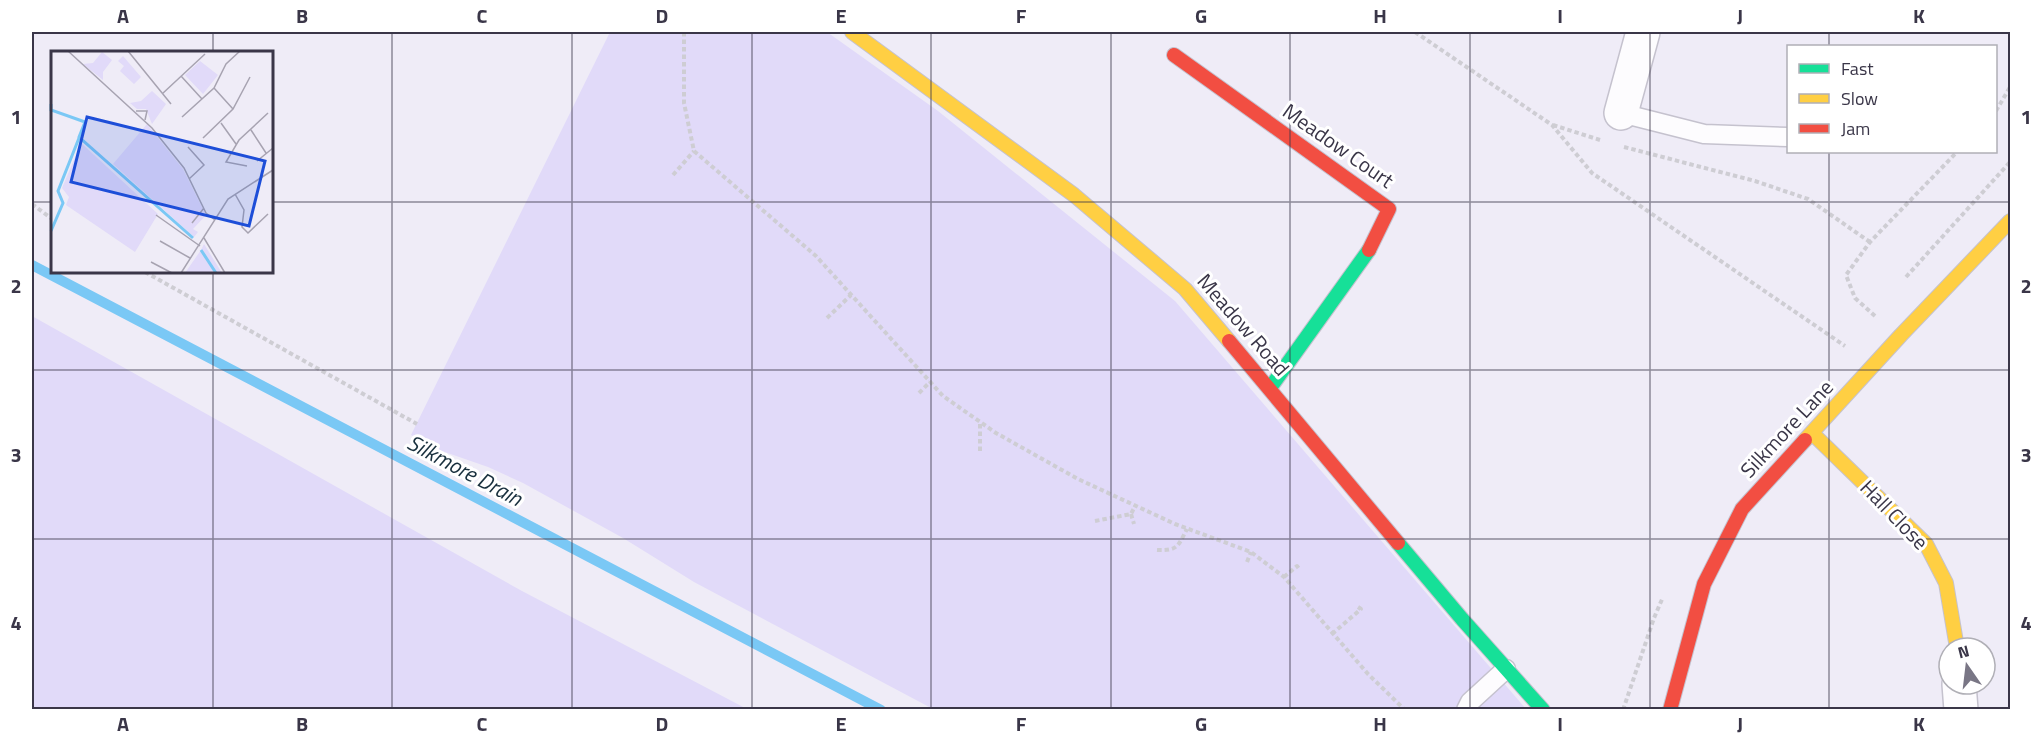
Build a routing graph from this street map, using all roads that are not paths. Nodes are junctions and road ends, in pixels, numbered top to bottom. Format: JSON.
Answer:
{"nodes":[{"id":1,"x":852,"y":32,"type":"edge"},
{"id":2,"x":1643,"y":32,"type":"edge"},
{"id":3,"x":1174,"y":55,"type":"dead end"},
{"id":4,"x":1619,"y":129,"type":"joint"},
{"id":5,"x":1787,"y":137,"type":"edge"},
{"id":6,"x":2010,"y":220,"type":"edge"},
{"id":7,"x":1270,"y":388,"type":"junction"},
{"id":8,"x":1812,"y":433,"type":"junction"},
{"id":9,"x":1957,"y":636,"type":"edge"},
{"id":10,"x":1506,"y":669,"type":"junction"},
{"id":11,"x":1466,"y":710,"type":"edge"},
{"id":12,"x":1542,"y":710,"type":"edge"},
{"id":13,"x":1670,"y":710,"type":"edge"}],
"edges":[{"from":1,"to":7,"type":"street","name":"Meadow Road"},
{"from":2,"to":4,"type":"street"},
{"from":3,"to":7,"type":"street","name":"Meadow Court"},
{"from":4,"to":5,"type":"lane"},
{"from":6,"to":8,"type":"street","name":"Silkmore Lane"},
{"from":7,"to":10,"type":"street","name":"Meadow Road"},
{"from":8,"to":9,"type":"street","name":"Hall Close"},
{"from":8,"to":13,"type":"street","name":"Silkmore Lane"},
{"from":10,"to":11,"type":"lane"},
{"from":10,"to":12,"type":"street","name":"Meadow Road"}]}
